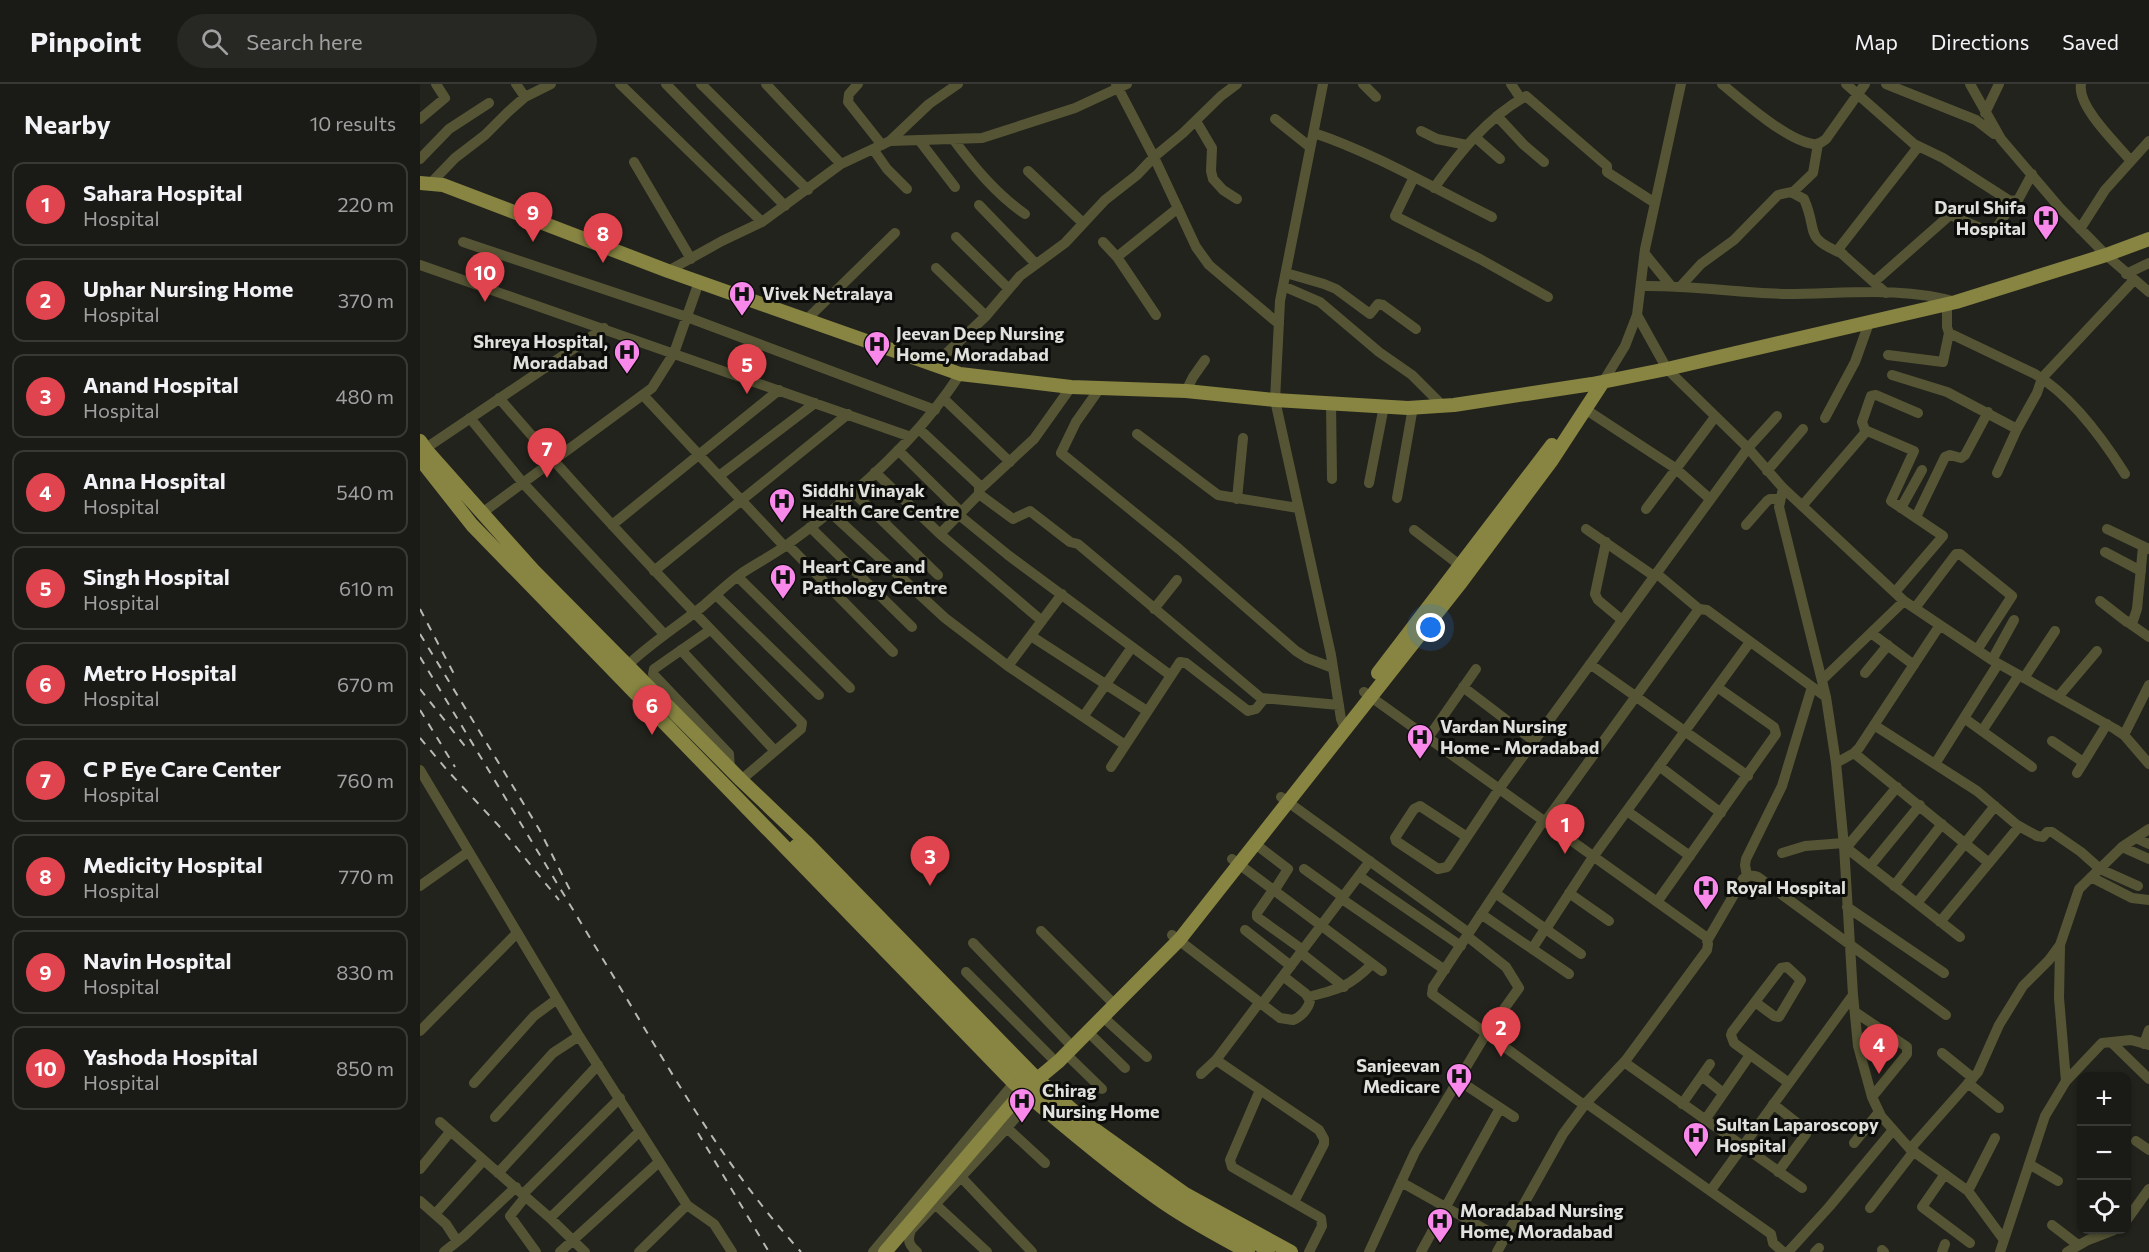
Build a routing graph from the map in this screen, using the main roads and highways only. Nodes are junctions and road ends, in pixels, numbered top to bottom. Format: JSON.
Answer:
{"nodes":[{"id":1,"x":425,"y":184,"type":"edge"},
{"id":2,"x":2149,"y":239,"type":"edge"},
{"id":3,"x":1597,"y":383,"type":"junction"},
{"id":4,"x":421,"y":450,"type":"edge"},
{"id":5,"x":1464,"y":569,"type":"junction"},
{"id":6,"x":759,"y":798,"type":"junction"},
{"id":7,"x":1284,"y":800,"type":"junction"},
{"id":8,"x":746,"y":807,"type":"junction"},
{"id":9,"x":761,"y":813,"type":"junction"},
{"id":10,"x":1235,"y":861,"type":"junction"},
{"id":11,"x":1126,"y":989,"type":"junction"},
{"id":12,"x":1067,"y":1048,"type":"junction"},
{"id":13,"x":1039,"y":1076,"type":"junction"},
{"id":14,"x":1023,"y":1091,"type":"junction"},
{"id":15,"x":1270,"y":1251,"type":"edge"},
{"id":16,"x":885,"y":1252,"type":"edge"},
{"id":17,"x":1248,"y":1252,"type":"edge"},
{"id":18,"x":1291,"y":1252,"type":"edge"}],
"edges":[{"from":1,"to":3,"type":"main road"},
{"from":2,"to":3,"type":"main road"},
{"from":3,"to":5,"type":"main road"},
{"from":3,"to":5,"type":"main road"},
{"from":4,"to":6,"type":"main road"},
{"from":4,"to":8,"type":"main road"},
{"from":5,"to":7,"type":"main road"},
{"from":6,"to":9,"type":"main road"},
{"from":6,"to":13,"type":"main road"},
{"from":7,"to":10,"type":"main road"},
{"from":7,"to":10,"type":"main road"},
{"from":8,"to":9,"type":"main road"},
{"from":8,"to":14,"type":"main road"},
{"from":9,"to":15,"type":"main road","bridge":true},
{"from":10,"to":11,"type":"main road"},
{"from":11,"to":12,"type":"main road"},
{"from":11,"to":12,"type":"main road"},
{"from":12,"to":13,"type":"main road"},
{"from":12,"to":13,"type":"main road"},
{"from":13,"to":14,"type":"main road"},
{"from":13,"to":18,"type":"main road"},
{"from":14,"to":16,"type":"main road"},
{"from":14,"to":17,"type":"main road"}]}
